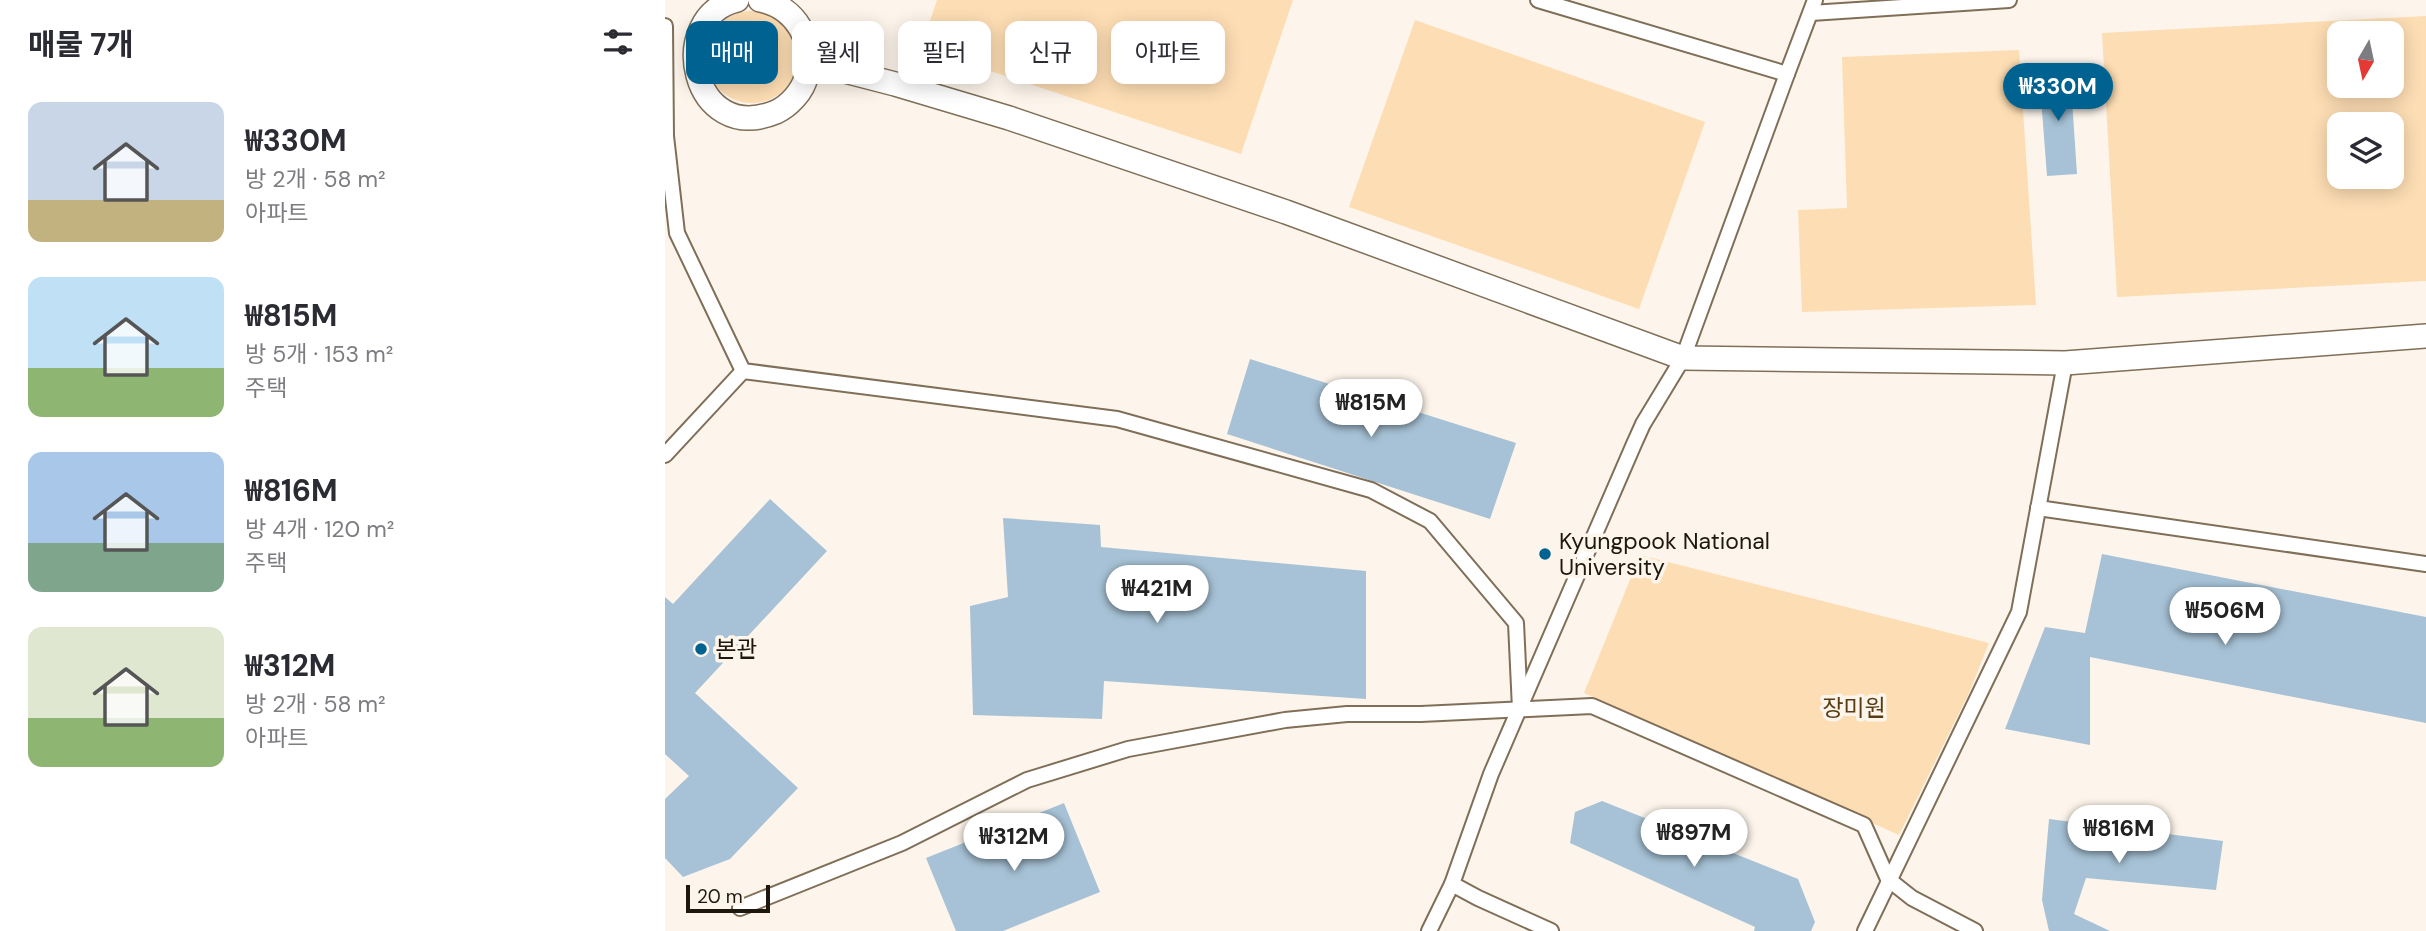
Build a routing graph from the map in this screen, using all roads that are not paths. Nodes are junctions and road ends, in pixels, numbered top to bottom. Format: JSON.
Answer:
{"nodes":[{"id":1,"x":737,"y":0,"type":"edge"},
{"id":2,"x":760,"y":0,"type":"edge"},
{"id":3,"x":1538,"y":0,"type":"edge"},
{"id":4,"x":2009,"y":0,"type":"edge"},
{"id":5,"x":1813,"y":7,"type":"edge"},
{"id":6,"x":796,"y":21,"type":"edge"},
{"id":7,"x":665,"y":26,"type":"edge"},
{"id":8,"x":1787,"y":74,"type":"junction"},
{"id":9,"x":884,"y":81,"type":"edge"},
{"id":10,"x":804,"y":84,"type":"edge"},
{"id":11,"x":666,"y":138,"type":"edge"},
{"id":12,"x":671,"y":230,"type":"edge"},
{"id":13,"x":2426,"y":336,"type":"edge"},
{"id":14,"x":1683,"y":358,"type":"junction"},
{"id":15,"x":2065,"y":362,"type":"junction"},
{"id":16,"x":743,"y":371,"type":"junction"},
{"id":17,"x":665,"y":455,"type":"edge"},
{"id":18,"x":2038,"y":508,"type":"junction"},
{"id":19,"x":2426,"y":564,"type":"edge"},
{"id":20,"x":1520,"y":709,"type":"junction"},
{"id":21,"x":1888,"y":879,"type":"junction"},
{"id":22,"x":1452,"y":884,"type":"junction"},
{"id":23,"x":740,"y":908,"type":"dead end"},
{"id":24,"x":1429,"y":931,"type":"edge"},
{"id":25,"x":1551,"y":931,"type":"edge"},
{"id":26,"x":1864,"y":931,"type":"edge"},
{"id":27,"x":1975,"y":931,"type":"edge"}],
"edges":[{"from":1,"to":10,"type":"street"},
{"from":2,"to":6,"type":"street"},
{"from":3,"to":8,"type":"lane"},
{"from":4,"to":5,"type":"lane"},
{"from":5,"to":8,"type":"lane"},
{"from":7,"to":11,"type":"lane"},
{"from":8,"to":14,"type":"lane"},
{"from":9,"to":14,"type":"street"},
{"from":11,"to":12,"type":"lane"},
{"from":12,"to":16,"type":"lane"},
{"from":13,"to":15,"type":"street"},
{"from":14,"to":15,"type":"street"},
{"from":14,"to":20,"type":"lane"},
{"from":15,"to":18,"type":"lane"},
{"from":16,"to":17,"type":"lane"},
{"from":16,"to":20,"type":"lane"},
{"from":18,"to":19,"type":"lane"},
{"from":18,"to":21,"type":"lane"},
{"from":20,"to":21,"type":"lane"},
{"from":20,"to":22,"type":"lane"},
{"from":20,"to":23,"type":"lane"},
{"from":21,"to":26,"type":"lane"},
{"from":21,"to":27,"type":"lane"},
{"from":22,"to":24,"type":"lane"},
{"from":22,"to":25,"type":"lane"}]}
